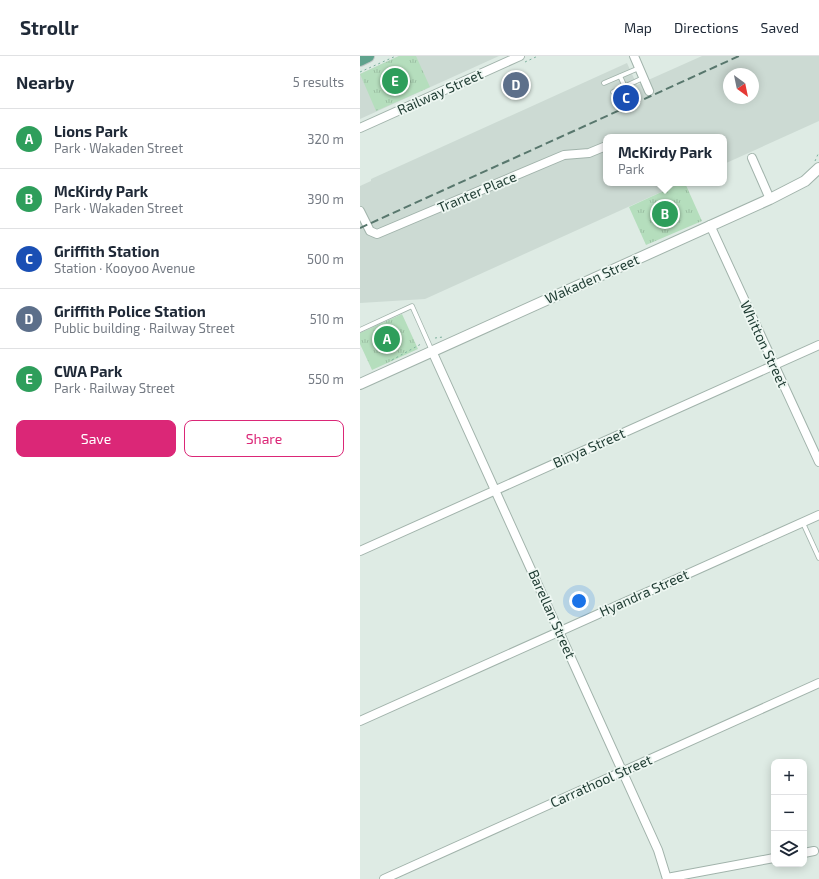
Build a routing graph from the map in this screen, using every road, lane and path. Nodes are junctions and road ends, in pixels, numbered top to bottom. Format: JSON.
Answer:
{"nodes":[{"id":1,"x":368,"y":56,"type":"edge"},
{"id":2,"x":396,"y":56,"type":"edge"},
{"id":3,"x":520,"y":56,"type":"edge"},
{"id":4,"x":634,"y":56,"type":"edge"},
{"id":5,"x":360,"y":60,"type":"edge"},
{"id":6,"x":639,"y":68,"type":"junction"},
{"id":7,"x":360,"y":72,"type":"edge"},
{"id":8,"x":620,"y":76,"type":"junction"},
{"id":9,"x":644,"y":78,"type":"junction"},
{"id":10,"x":604,"y":83,"type":"dead end"},
{"id":11,"x":625,"y":87,"type":"junction"},
{"id":12,"x":641,"y":89,"type":"dead end"},
{"id":13,"x":649,"y":91,"type":"dead end"},
{"id":14,"x":613,"y":92,"type":"dead end"},
{"id":15,"x":615,"y":98,"type":"dead end"},
{"id":16,"x":360,"y":128,"type":"edge"},
{"id":17,"x":603,"y":147,"type":"edge"},
{"id":18,"x":819,"y":152,"type":"edge"},
{"id":19,"x":752,"y":158,"type":"dead end"},
{"id":20,"x":816,"y":166,"type":"edge"},
{"id":21,"x":770,"y":199,"type":"junction"},
{"id":22,"x":360,"y":211,"type":"edge"},
{"id":23,"x":710,"y":225,"type":"junction"},
{"id":24,"x":360,"y":330,"type":"edge"},
{"id":25,"x":819,"y":345,"type":"edge"},
{"id":26,"x":432,"y":351,"type":"junction"},
{"id":27,"x":773,"y":364,"type":"junction"},
{"id":28,"x":360,"y":384,"type":"edge"},
{"id":29,"x":819,"y":462,"type":"edge"},
{"id":30,"x":495,"y":490,"type":"junction"},
{"id":31,"x":819,"y":515,"type":"edge"},
{"id":32,"x":803,"y":523,"type":"junction"},
{"id":33,"x":360,"y":551,"type":"edge"},
{"id":34,"x":819,"y":558,"type":"edge"},
{"id":35,"x":560,"y":631,"type":"junction"},
{"id":36,"x":819,"y":683,"type":"edge"},
{"id":37,"x":360,"y":720,"type":"edge"},
{"id":38,"x":622,"y":771,"type":"junction"},
{"id":39,"x":814,"y":851,"type":"dead end"},
{"id":40,"x":807,"y":852,"type":"edge"},
{"id":41,"x":771,"y":859,"type":"edge"},
{"id":42,"x":384,"y":879,"type":"edge"},
{"id":43,"x":667,"y":879,"type":"edge"}],
"edges":[{"from":1,"to":5,"type":"main road"},
{"from":2,"to":7,"type":"path"},
{"from":3,"to":16,"type":"street","name":"Railway Street"},
{"from":4,"to":6,"type":"street"},
{"from":6,"to":8,"type":"lane"},
{"from":6,"to":9,"type":"street"},
{"from":8,"to":10,"type":"lane"},
{"from":8,"to":11,"type":"lane"},
{"from":9,"to":11,"type":"lane"},
{"from":9,"to":13,"type":"street"},
{"from":11,"to":14,"type":"lane"},
{"from":12,"to":15,"type":"path"},
{"from":17,"to":22,"type":"street","name":"Tranter Place"},
{"from":18,"to":20,"type":"path"},
{"from":19,"to":21,"type":"street"},
{"from":20,"to":21,"type":"street","name":"Wakaden Street"},
{"from":21,"to":23,"type":"street","name":"Wakaden Street"},
{"from":23,"to":26,"type":"street","name":"Wakaden Street"},
{"from":23,"to":27,"type":"street","name":"Whitton Street"},
{"from":24,"to":26,"type":"lane"},
{"from":25,"to":27,"type":"street","name":"Binya Street"},
{"from":26,"to":28,"type":"street","name":"Wakaden Street"},
{"from":26,"to":30,"type":"street","name":"Barellan Street"},
{"from":27,"to":29,"type":"street","name":"Whitton Street"},
{"from":27,"to":30,"type":"street","name":"Binya Street"},
{"from":30,"to":33,"type":"street","name":"Binya Street"},
{"from":30,"to":35,"type":"street","name":"Barellan Street"},
{"from":31,"to":32,"type":"street","name":"Hyandra Street"},
{"from":32,"to":34,"type":"lane"},
{"from":32,"to":35,"type":"street","name":"Hyandra Street"},
{"from":35,"to":37,"type":"street","name":"Hyandra Street"},
{"from":35,"to":38,"type":"street","name":"Barellan Street"},
{"from":36,"to":38,"type":"street","name":"Carrathool Street"},
{"from":38,"to":42,"type":"street","name":"Carrathool Street"},
{"from":38,"to":43,"type":"street","name":"Barellan Street"},
{"from":39,"to":40,"type":"street"},
{"from":41,"to":43,"type":"street"}]}
